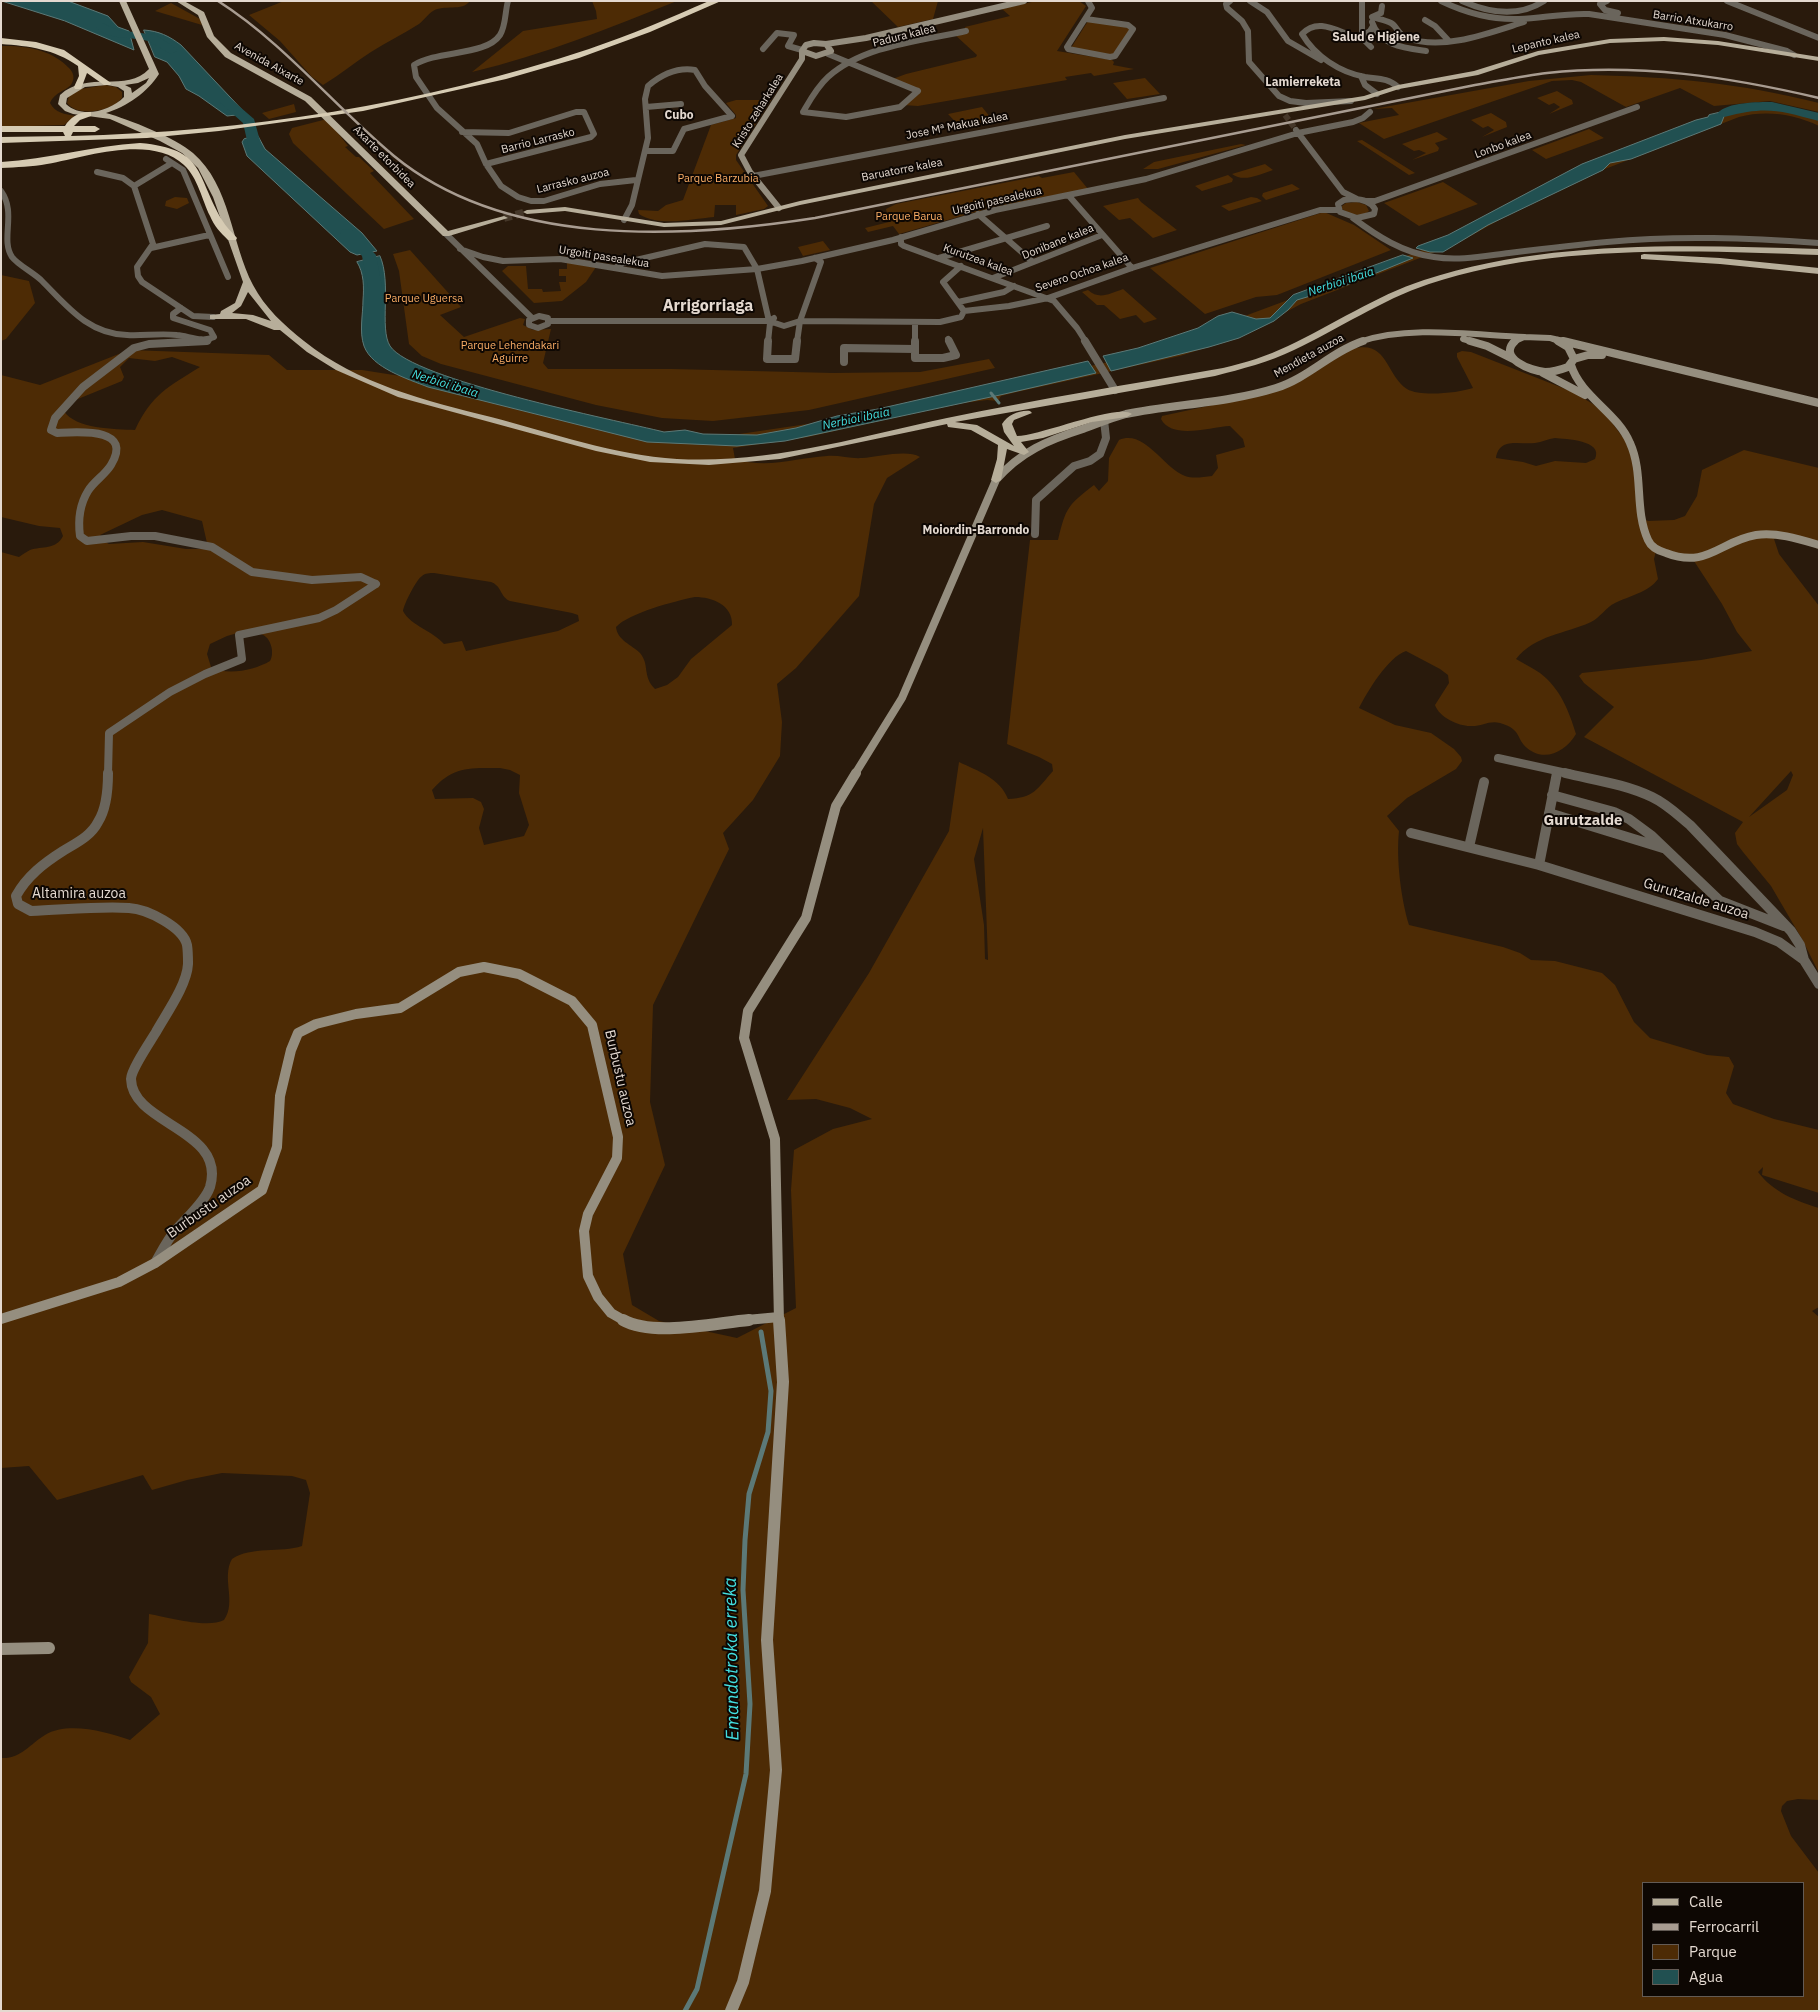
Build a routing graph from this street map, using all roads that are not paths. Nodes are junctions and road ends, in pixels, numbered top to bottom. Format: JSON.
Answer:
{"nodes":[{"id":1,"x":179,"y":1,"type":"edge"},
{"id":2,"x":508,"y":1,"type":"edge"},
{"id":3,"x":693,"y":1,"type":"edge"},
{"id":4,"x":717,"y":1,"type":"edge"},
{"id":5,"x":1024,"y":1,"type":"edge"},
{"id":6,"x":1088,"y":1,"type":"edge"},
{"id":7,"x":1230,"y":1,"type":"edge"},
{"id":8,"x":1250,"y":1,"type":"edge"},
{"id":9,"x":1362,"y":1,"type":"edge"},
{"id":10,"x":1441,"y":1,"type":"edge"},
{"id":11,"x":1462,"y":1,"type":"edge"},
{"id":12,"x":1544,"y":1,"type":"edge"},
{"id":13,"x":1607,"y":1,"type":"edge"},
{"id":14,"x":1727,"y":1,"type":"edge"},
{"id":15,"x":122,"y":2,"type":"edge"},
{"id":16,"x":1382,"y":6,"type":"dead end"},
{"id":17,"x":1635,"y":14,"type":"dead end"},
{"id":18,"x":1542,"y":16,"type":"junction"},
{"id":19,"x":1372,"y":17,"type":"junction"},
{"id":20,"x":1086,"y":19,"type":"junction"},
{"id":21,"x":1425,"y":20,"type":"dead end"},
{"id":22,"x":1373,"y":26,"type":"junction"},
{"id":23,"x":966,"y":31,"type":"dead end"},
{"id":24,"x":1437,"y":35,"type":"dead end"},
{"id":25,"x":866,"y":38,"type":"junction"},
{"id":26,"x":1362,"y":38,"type":"junction"},
{"id":27,"x":1819,"y":38,"type":"edge"},
{"id":28,"x":1,"y":42,"type":"edge"},
{"id":29,"x":1446,"y":42,"type":"junction"},
{"id":30,"x":826,"y":44,"type":"junction"},
{"id":31,"x":1371,"y":47,"type":"dead end"},
{"id":32,"x":763,"y":49,"type":"dead end"},
{"id":33,"x":802,"y":51,"type":"junction"},
{"id":34,"x":1426,"y":51,"type":"dead end"},
{"id":35,"x":829,"y":52,"type":"junction"},
{"id":36,"x":1794,"y":55,"type":"junction"},
{"id":37,"x":820,"y":56,"type":"junction"},
{"id":38,"x":1819,"y":59,"type":"edge"},
{"id":39,"x":813,"y":61,"type":"dead end"},
{"id":40,"x":848,"y":63,"type":"junction"},
{"id":41,"x":1330,"y":64,"type":"junction"},
{"id":42,"x":82,"y":66,"type":"junction"},
{"id":43,"x":152,"y":66,"type":"junction"},
{"id":44,"x":806,"y":66,"type":"dead end"},
{"id":45,"x":791,"y":77,"type":"junction"},
{"id":46,"x":1363,"y":79,"type":"junction"},
{"id":47,"x":110,"y":83,"type":"junction"},
{"id":48,"x":78,"y":87,"type":"junction"},
{"id":49,"x":1398,"y":87,"type":"junction"},
{"id":50,"x":1378,"y":94,"type":"junction"},
{"id":51,"x":305,"y":97,"type":"joint"},
{"id":52,"x":1164,"y":98,"type":"dead end"},
{"id":53,"x":381,"y":101,"type":"junction"},
{"id":54,"x":1354,"y":101,"type":"junction"},
{"id":55,"x":124,"y":102,"type":"junction"},
{"id":56,"x":681,"y":104,"type":"dead end"},
{"id":57,"x":646,"y":107,"type":"junction"},
{"id":58,"x":1637,"y":107,"type":"dead end"},
{"id":59,"x":1370,"y":112,"type":"dead end"},
{"id":60,"x":90,"y":113,"type":"junction"},
{"id":61,"x":1284,"y":114,"type":"joint"},
{"id":62,"x":1,"y":130,"type":"edge"},
{"id":63,"x":1296,"y":130,"type":"junction"},
{"id":64,"x":462,"y":132,"type":"junction"},
{"id":65,"x":37,"y":136,"type":"junction"},
{"id":66,"x":160,"y":138,"type":"junction"},
{"id":67,"x":1,"y":142,"type":"edge"},
{"id":68,"x":645,"y":151,"type":"junction"},
{"id":69,"x":23,"y":164,"type":"junction"},
{"id":70,"x":486,"y":164,"type":"junction"},
{"id":71,"x":1,"y":165,"type":"edge"},
{"id":72,"x":97,"y":172,"type":"dead end"},
{"id":73,"x":753,"y":176,"type":"junction"},
{"id":74,"x":636,"y":180,"type":"junction"},
{"id":75,"x":134,"y":186,"type":"junction"},
{"id":76,"x":1,"y":191,"type":"edge"},
{"id":77,"x":1343,"y":192,"type":"junction"},
{"id":78,"x":1069,"y":196,"type":"junction"},
{"id":79,"x":1357,"y":199,"type":"junction"},
{"id":80,"x":1344,"y":200,"type":"junction"},
{"id":81,"x":1371,"y":202,"type":"junction"},
{"id":82,"x":778,"y":208,"type":"junction"},
{"id":83,"x":1338,"y":210,"type":"junction"},
{"id":84,"x":526,"y":212,"type":"tunnel mouth"},
{"id":85,"x":978,"y":214,"type":"junction"},
{"id":86,"x":1371,"y":216,"type":"junction"},
{"id":87,"x":504,"y":218,"type":"tunnel mouth"},
{"id":88,"x":1352,"y":218,"type":"junction"},
{"id":89,"x":624,"y":220,"type":"junction"},
{"id":90,"x":435,"y":224,"type":"junction"},
{"id":91,"x":1046,"y":226,"type":"dead end"},
{"id":92,"x":466,"y":228,"type":"junction"},
{"id":93,"x":446,"y":234,"type":"junction"},
{"id":94,"x":209,"y":235,"type":"junction"},
{"id":95,"x":1102,"y":235,"type":"junction"},
{"id":96,"x":901,"y":237,"type":"junction"},
{"id":97,"x":232,"y":238,"type":"junction"},
{"id":98,"x":1005,"y":238,"type":"junction"},
{"id":99,"x":1388,"y":242,"type":"junction"},
{"id":100,"x":1819,"y":243,"type":"edge"},
{"id":101,"x":152,"y":248,"type":"junction"},
{"id":102,"x":460,"y":250,"type":"junction"},
{"id":103,"x":1819,"y":253,"type":"edge"},
{"id":104,"x":815,"y":258,"type":"junction"},
{"id":105,"x":940,"y":258,"type":"junction"},
{"id":106,"x":491,"y":259,"type":"junction"},
{"id":107,"x":503,"y":261,"type":"junction"},
{"id":108,"x":1033,"y":262,"type":"junction"},
{"id":109,"x":1510,"y":263,"type":"junction"},
{"id":110,"x":479,"y":265,"type":"junction"},
{"id":111,"x":961,"y":266,"type":"junction"},
{"id":112,"x":615,"y":268,"type":"junction"},
{"id":113,"x":1132,"y":268,"type":"junction"},
{"id":114,"x":757,"y":269,"type":"junction"},
{"id":115,"x":1819,"y":271,"type":"edge"},
{"id":116,"x":488,"y":273,"type":"junction"},
{"id":117,"x":228,"y":277,"type":"dead end"},
{"id":118,"x":993,"y":278,"type":"junction"},
{"id":119,"x":247,"y":281,"type":"junction"},
{"id":120,"x":1014,"y":286,"type":"junction"},
{"id":121,"x":1048,"y":298,"type":"junction"},
{"id":122,"x":958,"y":302,"type":"junction"},
{"id":123,"x":181,"y":308,"type":"junction"},
{"id":124,"x":964,"y":311,"type":"junction"},
{"id":125,"x":213,"y":316,"type":"junction"},
{"id":126,"x":532,"y":318,"type":"junction"},
{"id":127,"x":549,"y":321,"type":"junction"},
{"id":128,"x":800,"y":321,"type":"junction"},
{"id":129,"x":770,"y":322,"type":"junction"},
{"id":130,"x":915,"y":322,"type":"junction"},
{"id":131,"x":290,"y":335,"type":"junction"},
{"id":132,"x":1443,"y":335,"type":"junction"},
{"id":133,"x":1525,"y":337,"type":"junction"},
{"id":134,"x":1550,"y":338,"type":"junction"},
{"id":135,"x":948,"y":339,"type":"dead end"},
{"id":136,"x":209,"y":340,"type":"junction"},
{"id":137,"x":915,"y":349,"type":"junction"},
{"id":138,"x":1513,"y":359,"type":"junction"},
{"id":139,"x":1642,"y":361,"type":"junction"},
{"id":140,"x":844,"y":362,"type":"dead end"},
{"id":141,"x":1573,"y":362,"type":"junction"},
{"id":142,"x":1222,"y":371,"type":"junction"},
{"id":143,"x":1537,"y":371,"type":"junction"},
{"id":144,"x":1116,"y":390,"type":"junction"},
{"id":145,"x":1819,"y":403,"type":"edge"},
{"id":146,"x":1127,"y":414,"type":"junction"},
{"id":147,"x":1610,"y":414,"type":"junction"},
{"id":148,"x":1104,"y":420,"type":"junction"},
{"id":149,"x":861,"y":439,"type":"junction"},
{"id":150,"x":1015,"y":439,"type":"junction"},
{"id":151,"x":1003,"y":445,"type":"junction"},
{"id":152,"x":1024,"y":452,"type":"junction"},
{"id":153,"x":996,"y":480,"type":"junction"},
{"id":154,"x":1035,"y":534,"type":"dead end"},
{"id":155,"x":1819,"y":545,"type":"edge"},
{"id":156,"x":1498,"y":758,"type":"dead end"},
{"id":157,"x":1557,"y":770,"type":"junction"},
{"id":158,"x":1484,"y":782,"type":"dead end"},
{"id":159,"x":1552,"y":795,"type":"junction"},
{"id":160,"x":1549,"y":813,"type":"junction"},
{"id":161,"x":1411,"y":833,"type":"dead end"},
{"id":162,"x":1469,"y":847,"type":"junction"},
{"id":163,"x":1666,"y":849,"type":"junction"},
{"id":164,"x":1539,"y":865,"type":"junction"},
{"id":165,"x":1787,"y":927,"type":"junction"},
{"id":166,"x":1804,"y":960,"type":"junction"},
{"id":167,"x":1819,"y":984,"type":"edge"},
{"id":168,"x":155,"y":1263,"type":"junction"},
{"id":169,"x":779,"y":1317,"type":"junction"},
{"id":170,"x":1,"y":1319,"type":"edge"},
{"id":171,"x":1,"y":1648,"type":"edge"},
{"id":172,"x":49,"y":1648,"type":"dead end"},
{"id":173,"x":731,"y":2011,"type":"edge"}],
"edges":[{"from":1,"to":51,"type":"main road","name":"Avenida Aixarte"},
{"from":2,"to":64,"type":"street","name":"Larrasko auzoa"},
{"from":3,"to":53,"type":"highway"},
{"from":4,"to":53,"type":"highway"},
{"from":5,"to":25,"type":"street"},
{"from":6,"to":20,"type":"street"},
{"from":7,"to":54,"type":"street"},
{"from":8,"to":41,"type":"street"},
{"from":9,"to":26,"type":"street"},
{"from":10,"to":18,"type":"street","name":"Barrio Atxukarro"},
{"from":11,"to":12,"type":"street"},
{"from":13,"to":17,"type":"street"},
{"from":14,"to":27,"type":"street"},
{"from":15,"to":43,"type":"main road"},
{"from":16,"to":19,"type":"street"},
{"from":18,"to":29,"type":"street"},
{"from":18,"to":36,"type":"street","name":"Barrio Atxukarro"},
{"from":19,"to":22,"type":"street"},
{"from":19,"to":29,"type":"street"},
{"from":20,"to":20,"type":"street"},
{"from":21,"to":29,"type":"street"},
{"from":22,"to":26,"type":"street"},
{"from":22,"to":34,"type":"street"},
{"from":23,"to":40,"type":"street","name":"Padura kalea"},
{"from":24,"to":29,"type":"street"},
{"from":25,"to":30,"type":"street"},
{"from":25,"to":35,"type":"street"},
{"from":26,"to":31,"type":"street"},
{"from":26,"to":41,"type":"street"},
{"from":28,"to":42,"type":"highway"},
{"from":30,"to":33,"type":"street"},
{"from":30,"to":35,"type":"street"},
{"from":32,"to":33,"type":"street"},
{"from":33,"to":37,"type":"street"},
{"from":33,"to":45,"type":"street"},
{"from":35,"to":37,"type":"street"},
{"from":35,"to":40,"type":"street","name":"Padura kalea"},
{"from":36,"to":38,"type":"main road","name":"Lepanto kalea"},
{"from":36,"to":49,"type":"main road","name":"Lepanto kalea"},
{"from":37,"to":39,"type":"street"},
{"from":40,"to":40,"type":"street","name":"Padura kalea"},
{"from":41,"to":46,"type":"street"},
{"from":42,"to":47,"type":"highway"},
{"from":42,"to":48,"type":"highway"},
{"from":43,"to":47,"type":"main road"},
{"from":43,"to":55,"type":"main road"},
{"from":44,"to":45,"type":"street","name":"Kristo zeharkalea"},
{"from":45,"to":73,"type":"street","name":"Kristo zeharkalea"},
{"from":46,"to":49,"type":"street"},
{"from":46,"to":50,"type":"street"},
{"from":47,"to":48,"type":"main road"},
{"from":47,"to":55,"type":"main road"},
{"from":48,"to":60,"type":"main road"},
{"from":49,"to":50,"type":"main road","name":"Lepanto kalea"},
{"from":50,"to":54,"type":"main road","name":"Lepanto kalea"},
{"from":51,"to":90,"type":"main road","name":"Axarte etorbidea"},
{"from":52,"to":73,"type":"street","name":"Jose Mª Makua kalea"},
{"from":53,"to":65,"type":"highway"},
{"from":53,"to":65,"type":"highway"},
{"from":54,"to":61,"type":"main road","name":"Lepanto kalea"},
{"from":55,"to":60,"type":"main road"},
{"from":55,"to":66,"type":"main road"},
{"from":56,"to":57,"type":"street"},
{"from":57,"to":68,"type":"street"},
{"from":57,"to":68,"type":"street"},
{"from":58,"to":81,"type":"street","name":"Lonbo kalea"},
{"from":59,"to":63,"type":"street","name":"Urgoiti pasealekua"},
{"from":60,"to":66,"type":"main road"},
{"from":60,"to":69,"type":"highway"},
{"from":61,"to":82,"type":"main road","name":"Baruatorre kalea"},
{"from":62,"to":65,"type":"highway"},
{"from":63,"to":77,"type":"street"},
{"from":63,"to":78,"type":"street","name":"Urgoiti pasealekua"},
{"from":64,"to":70,"type":"street","name":"Larrasko auzoa"},
{"from":64,"to":70,"type":"street","name":"Barrio Larrasko"},
{"from":65,"to":67,"type":"highway"},
{"from":66,"to":97,"type":"main road"},
{"from":68,"to":74,"type":"street"},
{"from":69,"to":71,"type":"highway"},
{"from":69,"to":97,"type":"highway"},
{"from":70,"to":74,"type":"street","name":"Larrasko auzoa"},
{"from":72,"to":75,"type":"street"},
{"from":73,"to":82,"type":"street","name":"Kristo zeharkalea"},
{"from":74,"to":89,"type":"street"},
{"from":75,"to":94,"type":"street"},
{"from":75,"to":101,"type":"street"},
{"from":76,"to":136,"type":"street"},
{"from":77,"to":79,"type":"street"},
{"from":77,"to":80,"type":"street"},
{"from":78,"to":85,"type":"street","name":"Urgoiti pasealekua"},
{"from":78,"to":95,"type":"street"},
{"from":79,"to":80,"type":"street"},
{"from":79,"to":81,"type":"street"},
{"from":80,"to":83,"type":"street"},
{"from":81,"to":86,"type":"street"},
{"from":82,"to":89,"type":"main road","name":"Baruatorre kalea"},
{"from":83,"to":88,"type":"street"},
{"from":83,"to":113,"type":"street","name":"Severo Ochoa kalea"},
{"from":84,"to":89,"type":"main road","name":"Baruatorre kalea"},
{"from":85,"to":96,"type":"street","name":"Urgoiti pasealekua"},
{"from":85,"to":98,"type":"street"},
{"from":86,"to":88,"type":"street"},
{"from":86,"to":99,"type":"street"},
{"from":87,"to":92,"type":"main road"},
{"from":88,"to":99,"type":"street"},
{"from":90,"to":92,"type":"main road"},
{"from":90,"to":93,"type":"main road","name":"Axarte etorbidea"},
{"from":91,"to":98,"type":"street"},
{"from":92,"to":93,"type":"main road"},
{"from":93,"to":102,"type":"street"},
{"from":94,"to":101,"type":"street"},
{"from":94,"to":117,"type":"street"},
{"from":95,"to":108,"type":"street","name":"Donibane kalea"},
{"from":95,"to":113,"type":"street"},
{"from":96,"to":104,"type":"street","name":"Urgoiti pasealekua"},
{"from":96,"to":105,"type":"street","name":"Kurutzea kalea"},
{"from":97,"to":119,"type":"main road"},
{"from":98,"to":105,"type":"street"},
{"from":98,"to":108,"type":"street"},
{"from":99,"to":100,"type":"street"},
{"from":101,"to":123,"type":"street"},
{"from":102,"to":106,"type":"street"},
{"from":102,"to":110,"type":"street"},
{"from":103,"to":109,"type":"main road"},
{"from":104,"to":114,"type":"street","name":"Urgoiti pasealekua"},
{"from":104,"to":128,"type":"street"},
{"from":105,"to":111,"type":"street","name":"Kurutzea kalea"},
{"from":106,"to":107,"type":"street"},
{"from":106,"to":110,"type":"street"},
{"from":107,"to":112,"type":"street","name":"Urgoiti pasealekua"},
{"from":107,"to":116,"type":"street"},
{"from":108,"to":118,"type":"street","name":"Donibane kalea"},
{"from":109,"to":115,"type":"main road"},
{"from":109,"to":142,"type":"main road"},
{"from":110,"to":116,"type":"street"},
{"from":111,"to":118,"type":"street","name":"Kurutzea kalea"},
{"from":111,"to":122,"type":"street"},
{"from":112,"to":114,"type":"street","name":"Urgoiti pasealekua"},
{"from":112,"to":114,"type":"street"},
{"from":113,"to":121,"type":"street","name":"Severo Ochoa kalea"},
{"from":114,"to":129,"type":"street"},
{"from":116,"to":126,"type":"street"},
{"from":118,"to":120,"type":"street","name":"Kurutzea kalea"},
{"from":119,"to":125,"type":"main road"},
{"from":119,"to":131,"type":"main road"},
{"from":120,"to":121,"type":"street","name":"Kurutzea kalea"},
{"from":120,"to":122,"type":"street"},
{"from":121,"to":124,"type":"street","name":"Severo Ochoa kalea"},
{"from":121,"to":144,"type":"street","name":"Kurutzea kalea"},
{"from":122,"to":124,"type":"street"},
{"from":123,"to":125,"type":"street"},
{"from":123,"to":136,"type":"street"},
{"from":124,"to":130,"type":"street","name":"Severo Ochoa kalea"},
{"from":125,"to":131,"type":"main road"},
{"from":126,"to":127,"type":"street"},
{"from":126,"to":127,"type":"street"},
{"from":127,"to":129,"type":"street","name":"Severo Ochoa kalea"},
{"from":128,"to":129,"type":"street","name":"Severo Ochoa kalea"},
{"from":128,"to":129,"type":"street"},
{"from":128,"to":130,"type":"street","name":"Severo Ochoa kalea"},
{"from":130,"to":137,"type":"street"},
{"from":131,"to":149,"type":"main road"},
{"from":132,"to":133,"type":"street"},
{"from":132,"to":138,"type":"street"},
{"from":132,"to":146,"type":"street","name":"Mendieta auzoa"},
{"from":133,"to":134,"type":"street"},
{"from":133,"to":138,"type":"street"},
{"from":134,"to":139,"type":"street"},
{"from":134,"to":141,"type":"street"},
{"from":135,"to":137,"type":"street"},
{"from":136,"to":168,"type":"street","name":"Altamira auzoa"},
{"from":137,"to":140,"type":"street"},
{"from":138,"to":143,"type":"street"},
{"from":139,"to":141,"type":"street"},
{"from":139,"to":145,"type":"street"},
{"from":141,"to":143,"type":"street"},
{"from":141,"to":147,"type":"street"},
{"from":142,"to":144,"type":"main road"},
{"from":142,"to":150,"type":"main road"},
{"from":143,"to":147,"type":"street"},
{"from":144,"to":149,"type":"main road"},
{"from":146,"to":148,"type":"street","name":"Mendieta auzoa"},
{"from":146,"to":150,"type":"main road"},
{"from":147,"to":155,"type":"street"},
{"from":148,"to":152,"type":"street","name":"Mendieta auzoa"},
{"from":148,"to":154,"type":"street"},
{"from":149,"to":151,"type":"main road"},
{"from":150,"to":152,"type":"main road"},
{"from":151,"to":152,"type":"main road"},
{"from":151,"to":153,"type":"main road"},
{"from":152,"to":153,"type":"street","name":"Mendieta auzoa"},
{"from":153,"to":169,"type":"street","name":"Mendieta auzoa"},
{"from":156,"to":157,"type":"street","name":"Gurutzalde auzoa"},
{"from":157,"to":159,"type":"street"},
{"from":157,"to":165,"type":"street","name":"Gurutzalde auzoa"},
{"from":158,"to":162,"type":"street"},
{"from":159,"to":160,"type":"street"},
{"from":159,"to":163,"type":"street","name":"Gurutzalde auzoa"},
{"from":160,"to":163,"type":"street","name":"Gurutzalde auzoa"},
{"from":160,"to":164,"type":"street"},
{"from":161,"to":162,"type":"street","name":"Gurutzalde auzoa"},
{"from":162,"to":164,"type":"street","name":"Gurutzalde auzoa"},
{"from":163,"to":165,"type":"street","name":"Gurutzalde auzoa"},
{"from":164,"to":166,"type":"street","name":"Gurutzalde auzoa"},
{"from":165,"to":166,"type":"street","name":"Gurutzalde auzoa"},
{"from":166,"to":167,"type":"street"},
{"from":168,"to":169,"type":"street","name":"Burbustu auzoa"},
{"from":168,"to":170,"type":"street","name":"Burbustu auzoa"},
{"from":169,"to":173,"type":"street","name":"Mendieta auzoa"},
{"from":171,"to":172,"type":"street"}]}
